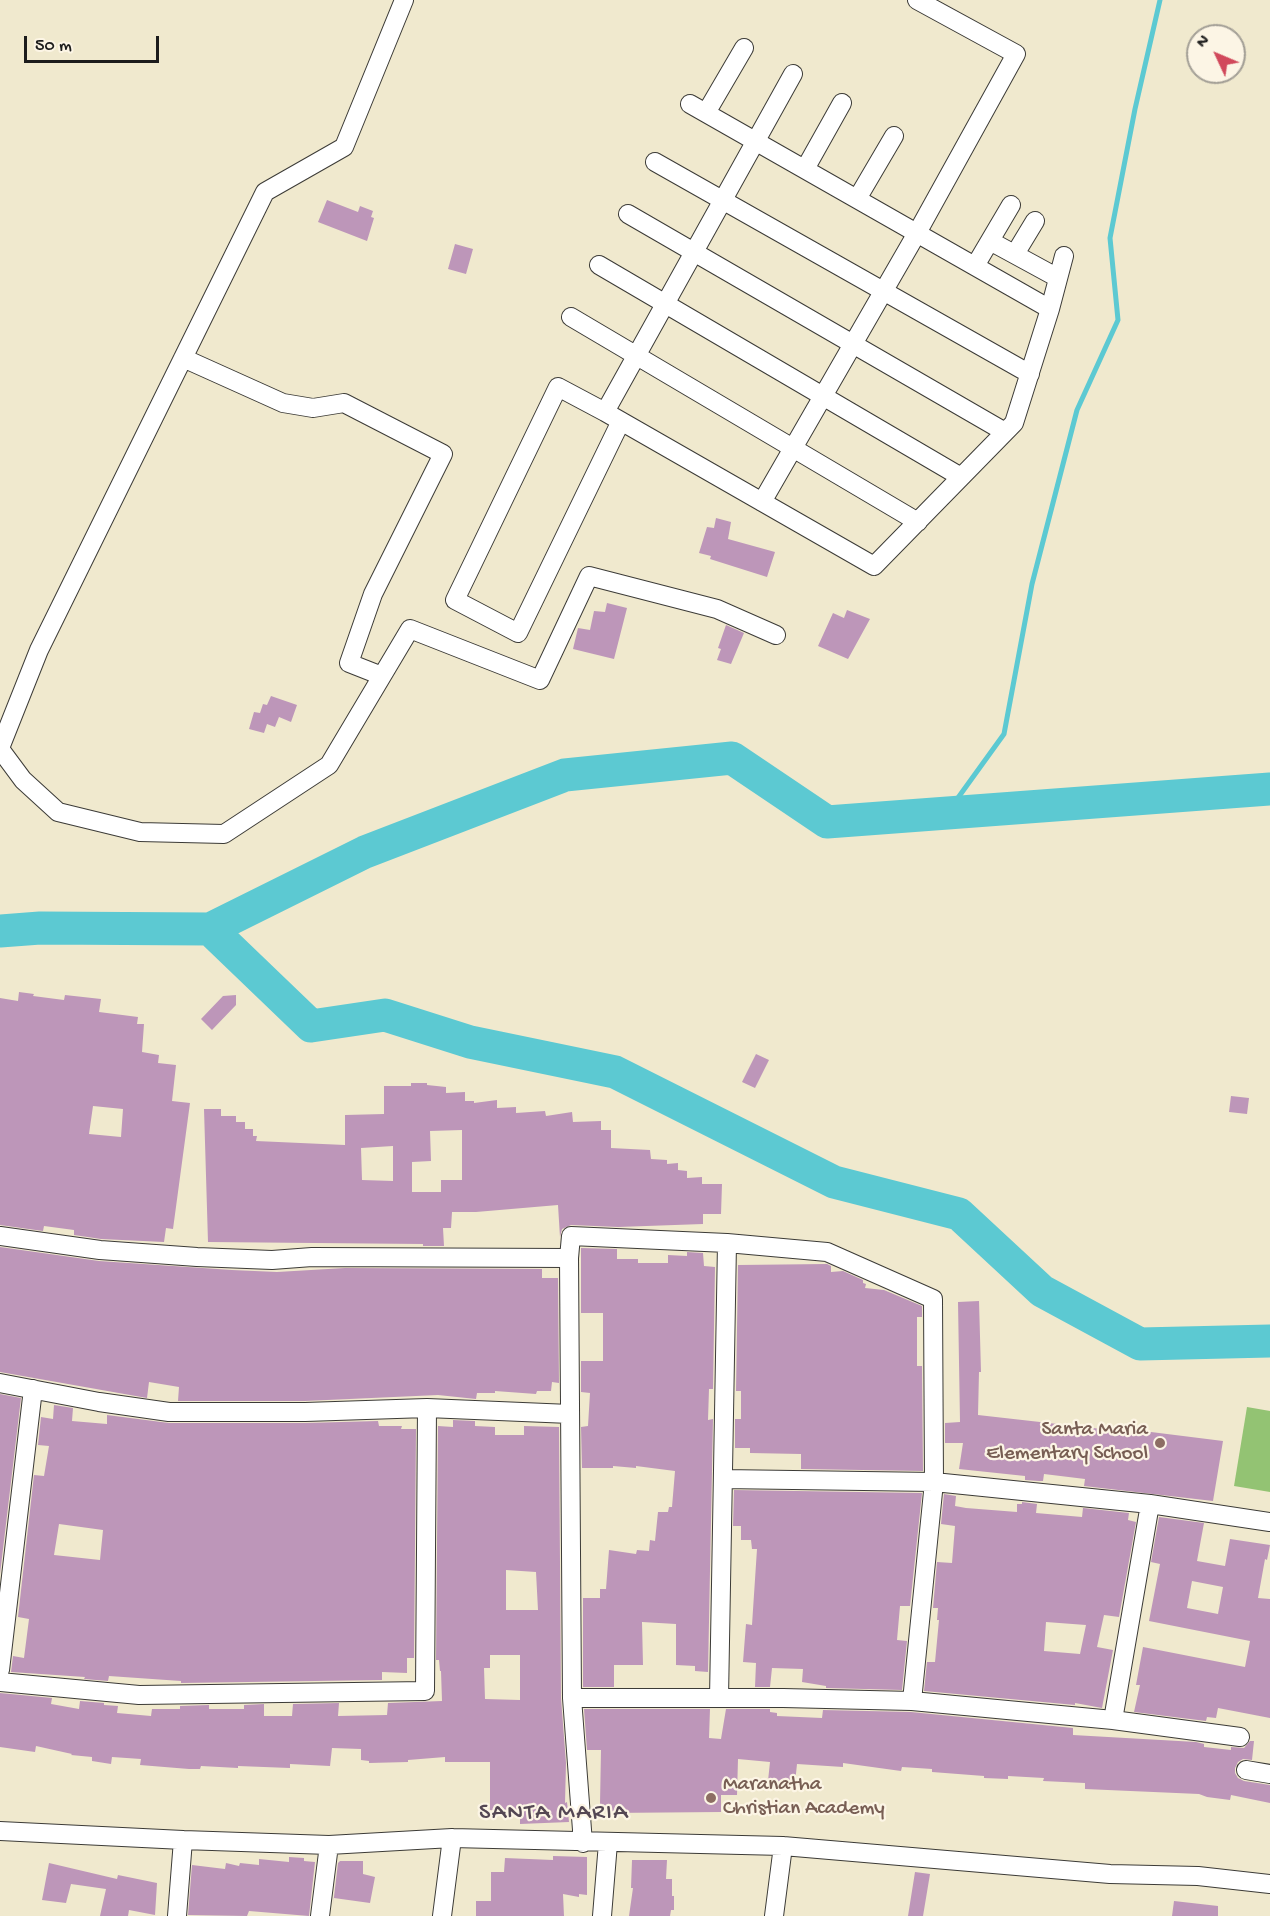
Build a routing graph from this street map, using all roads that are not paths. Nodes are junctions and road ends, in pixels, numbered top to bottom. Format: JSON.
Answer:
{"nodes":[{"id":1,"x":404,"y":0,"type":"edge"},
{"id":2,"x":917,"y":0,"type":"edge"},
{"id":3,"x":744,"y":48,"type":"dead end"},
{"id":4,"x":793,"y":74,"type":"dead end"},
{"id":5,"x":842,"y":103,"type":"dead end"},
{"id":6,"x":894,"y":136,"type":"dead end"},
{"id":7,"x":755,"y":141,"type":"junction"},
{"id":8,"x":655,"y":162,"type":"dead end"},
{"id":9,"x":805,"y":170,"type":"junction"},
{"id":10,"x":857,"y":199,"type":"junction"},
{"id":11,"x":722,"y":200,"type":"junction"},
{"id":12,"x":1011,"y":205,"type":"dead end"},
{"id":13,"x":628,"y":214,"type":"dead end"},
{"id":14,"x":1035,"y":221,"type":"dead end"},
{"id":15,"x":917,"y":233,"type":"junction"},
{"id":16,"x":990,"y":241,"type":"junction"},
{"id":17,"x":693,"y":252,"type":"junction"},
{"id":18,"x":1015,"y":254,"type":"junction"},
{"id":19,"x":1064,"y":256,"type":"dead end"},
{"id":20,"x":599,"y":266,"type":"dead end"},
{"id":21,"x":975,"y":266,"type":"junction"},
{"id":22,"x":1058,"y":279,"type":"junction"},
{"id":23,"x":884,"y":291,"type":"junction"},
{"id":24,"x":665,"y":304,"type":"junction"},
{"id":25,"x":1050,"y":309,"type":"junction"},
{"id":26,"x":571,"y":317,"type":"dead end"},
{"id":27,"x":853,"y":344,"type":"junction"},
{"id":28,"x":636,"y":355,"type":"junction"},
{"id":29,"x":183,"y":358,"type":"junction"},
{"id":30,"x":1030,"y":374,"type":"junction"},
{"id":31,"x":823,"y":397,"type":"junction"},
{"id":32,"x":613,"y":416,"type":"junction"},
{"id":33,"x":1005,"y":432,"type":"junction"},
{"id":34,"x":794,"y":448,"type":"junction"},
{"id":35,"x":961,"y":477,"type":"junction"},
{"id":36,"x":762,"y":502,"type":"junction"},
{"id":37,"x":918,"y":522,"type":"junction"},
{"id":38,"x":776,"y":635,"type":"dead end"},
{"id":39,"x":382,"y":676,"type":"junction"},
{"id":40,"x":0,"y":748,"type":"edge"},
{"id":41,"x":0,"y":1236,"type":"edge"},
{"id":42,"x":727,"y":1244,"type":"junction"},
{"id":43,"x":569,"y":1258,"type":"junction"},
{"id":44,"x":0,"y":1383,"type":"edge"},
{"id":45,"x":33,"y":1389,"type":"junction"},
{"id":46,"x":427,"y":1408,"type":"junction"},
{"id":47,"x":570,"y":1414,"type":"junction"},
{"id":48,"x":723,"y":1479,"type":"junction"},
{"id":49,"x":934,"y":1482,"type":"junction"},
{"id":50,"x":1150,"y":1504,"type":"junction"},
{"id":51,"x":1270,"y":1522,"type":"edge"},
{"id":52,"x":0,"y":1670,"type":"edge"},
{"id":53,"x":0,"y":1682,"type":"edge"},
{"id":54,"x":572,"y":1698,"type":"junction"},
{"id":55,"x":719,"y":1698,"type":"junction"},
{"id":56,"x":912,"y":1701,"type":"junction"},
{"id":57,"x":1113,"y":1720,"type":"junction"},
{"id":58,"x":1240,"y":1737,"type":"dead end"},
{"id":59,"x":1246,"y":1770,"type":"dead end"},
{"id":60,"x":1270,"y":1774,"type":"edge"},
{"id":61,"x":0,"y":1831,"type":"edge"},
{"id":62,"x":452,"y":1838,"type":"junction"},
{"id":63,"x":183,"y":1840,"type":"junction"},
{"id":64,"x":583,"y":1843,"type":"junction"},
{"id":65,"x":609,"y":1843,"type":"junction"},
{"id":66,"x":329,"y":1845,"type":"junction"},
{"id":67,"x":783,"y":1846,"type":"junction"},
{"id":68,"x":1270,"y":1884,"type":"edge"},
{"id":69,"x":177,"y":1916,"type":"edge"},
{"id":70,"x":320,"y":1916,"type":"edge"},
{"id":71,"x":442,"y":1916,"type":"edge"},
{"id":72,"x":602,"y":1916,"type":"edge"},
{"id":73,"x":774,"y":1916,"type":"edge"}],
"edges":[{"from":1,"to":29,"type":"street"},
{"from":2,"to":15,"type":"street"},
{"from":3,"to":7,"type":"street"},
{"from":4,"to":7,"type":"street"},
{"from":5,"to":9,"type":"street"},
{"from":6,"to":10,"type":"street"},
{"from":7,"to":9,"type":"street"},
{"from":7,"to":11,"type":"street"},
{"from":8,"to":11,"type":"street"},
{"from":9,"to":10,"type":"street"},
{"from":10,"to":15,"type":"street"},
{"from":11,"to":17,"type":"street"},
{"from":11,"to":23,"type":"street"},
{"from":12,"to":16,"type":"street"},
{"from":13,"to":17,"type":"street"},
{"from":14,"to":18,"type":"street"},
{"from":15,"to":21,"type":"street"},
{"from":15,"to":23,"type":"street"},
{"from":16,"to":18,"type":"street"},
{"from":16,"to":21,"type":"street"},
{"from":17,"to":24,"type":"street"},
{"from":17,"to":27,"type":"street"},
{"from":18,"to":22,"type":"street"},
{"from":19,"to":22,"type":"street"},
{"from":20,"to":24,"type":"street"},
{"from":21,"to":25,"type":"street"},
{"from":22,"to":25,"type":"street"},
{"from":23,"to":27,"type":"street"},
{"from":23,"to":30,"type":"street"},
{"from":24,"to":28,"type":"street"},
{"from":24,"to":31,"type":"street"},
{"from":25,"to":30,"type":"street"},
{"from":26,"to":28,"type":"street"},
{"from":27,"to":31,"type":"street"},
{"from":27,"to":33,"type":"street"},
{"from":28,"to":32,"type":"street"},
{"from":28,"to":34,"type":"street"},
{"from":29,"to":39,"type":"street"},
{"from":29,"to":40,"type":"street"},
{"from":30,"to":33,"type":"street"},
{"from":31,"to":34,"type":"street"},
{"from":31,"to":35,"type":"street"},
{"from":32,"to":32,"type":"street"},
{"from":32,"to":36,"type":"street"},
{"from":33,"to":35,"type":"street"},
{"from":34,"to":36,"type":"street"},
{"from":34,"to":37,"type":"street"},
{"from":35,"to":37,"type":"street"},
{"from":36,"to":37,"type":"street"},
{"from":38,"to":39,"type":"street"},
{"from":39,"to":40,"type":"street"},
{"from":41,"to":43,"type":"street"},
{"from":42,"to":43,"type":"street"},
{"from":42,"to":48,"type":"street"},
{"from":42,"to":49,"type":"street"},
{"from":43,"to":47,"type":"street"},
{"from":44,"to":45,"type":"street"},
{"from":45,"to":46,"type":"street"},
{"from":45,"to":52,"type":"street"},
{"from":46,"to":47,"type":"street"},
{"from":46,"to":53,"type":"street"},
{"from":47,"to":54,"type":"street"},
{"from":48,"to":49,"type":"street"},
{"from":48,"to":55,"type":"street"},
{"from":49,"to":50,"type":"street"},
{"from":49,"to":56,"type":"street"},
{"from":50,"to":51,"type":"street"},
{"from":50,"to":57,"type":"street"},
{"from":54,"to":55,"type":"street"},
{"from":54,"to":64,"type":"street"},
{"from":55,"to":56,"type":"street"},
{"from":56,"to":57,"type":"street"},
{"from":57,"to":58,"type":"street"},
{"from":59,"to":60,"type":"street"},
{"from":61,"to":63,"type":"street"},
{"from":62,"to":64,"type":"street"},
{"from":62,"to":66,"type":"street"},
{"from":62,"to":71,"type":"street"},
{"from":63,"to":66,"type":"street"},
{"from":63,"to":69,"type":"street"},
{"from":64,"to":65,"type":"street"},
{"from":65,"to":67,"type":"street"},
{"from":65,"to":72,"type":"street"},
{"from":66,"to":70,"type":"street"},
{"from":67,"to":68,"type":"street"},
{"from":67,"to":73,"type":"street"}]}
